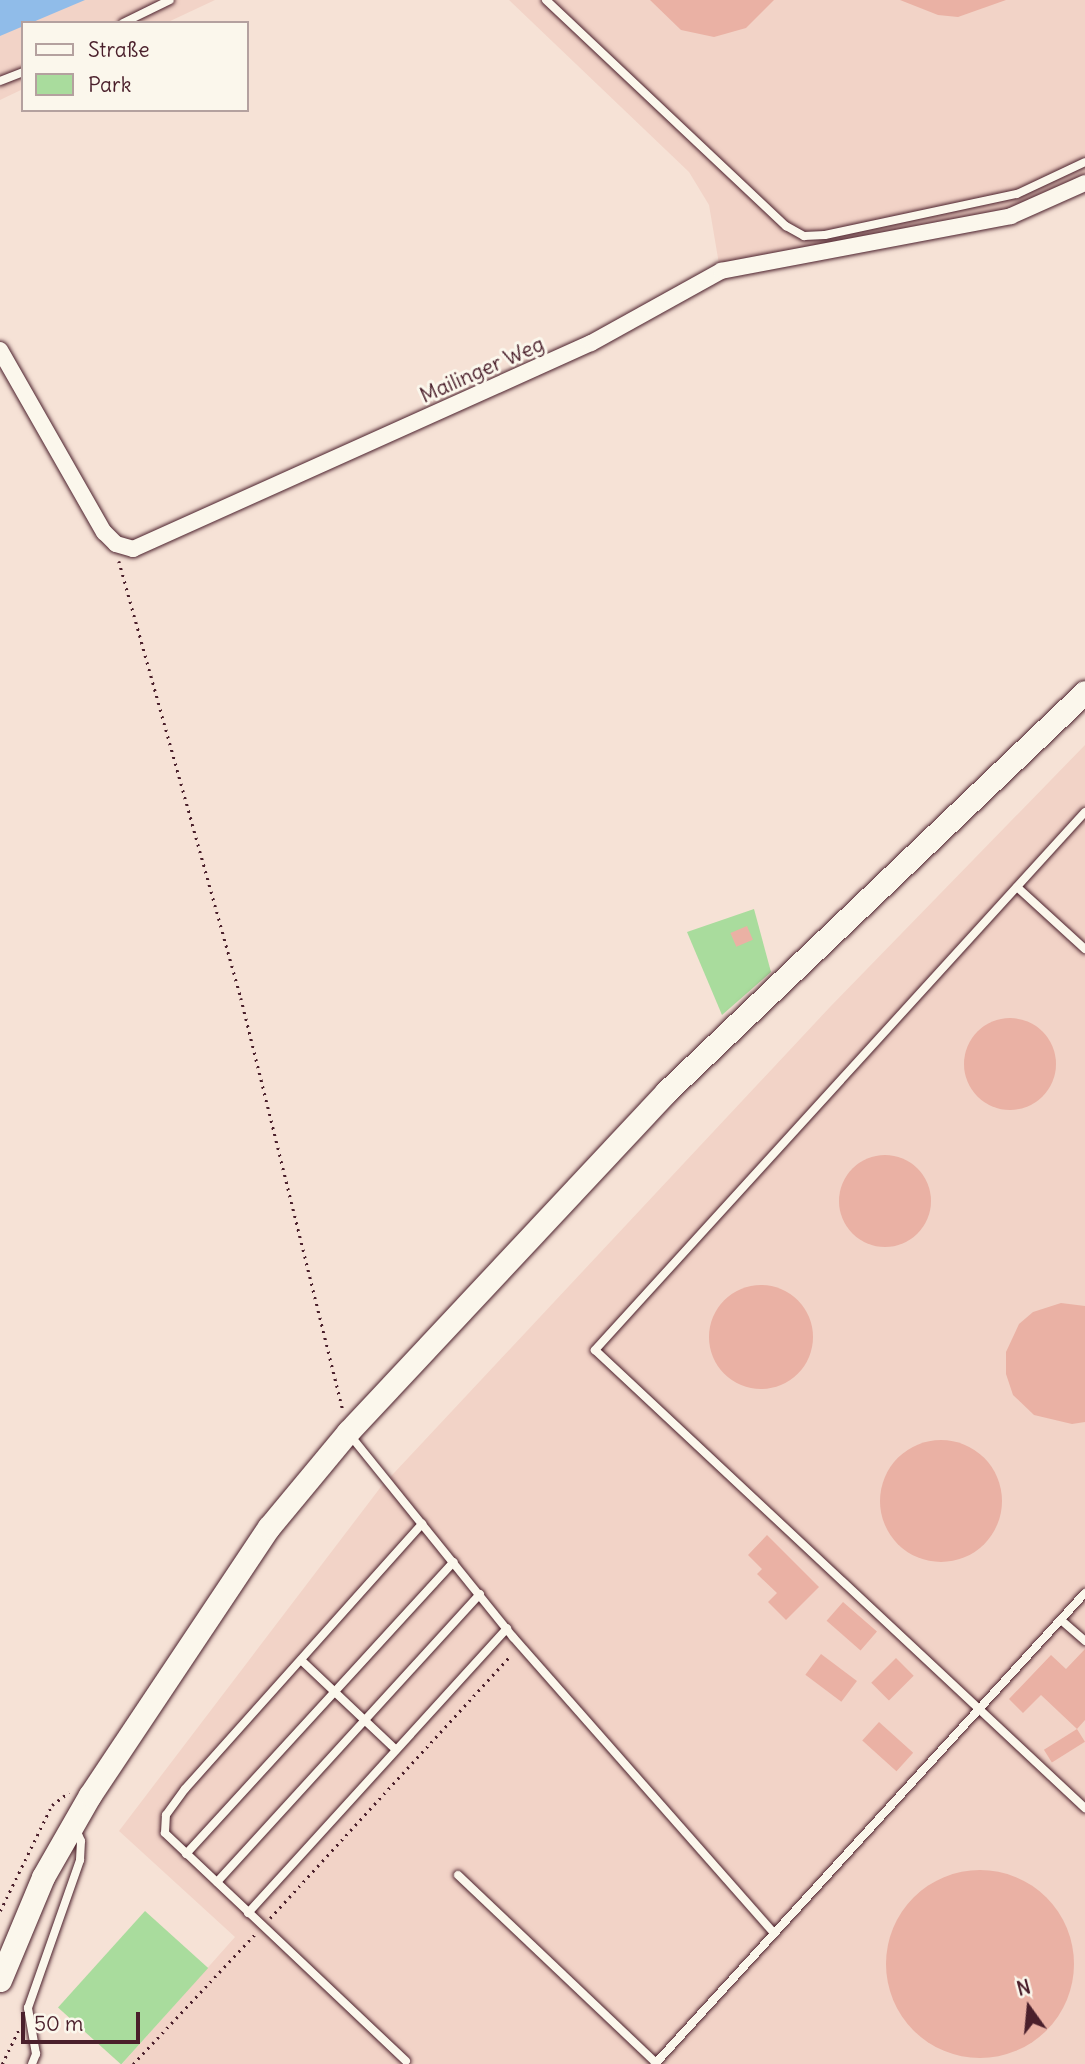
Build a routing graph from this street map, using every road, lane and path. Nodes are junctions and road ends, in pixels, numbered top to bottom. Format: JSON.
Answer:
{"nodes":[{"id":1,"x":170,"y":0,"type":"edge"},
{"id":2,"x":546,"y":0,"type":"edge"},
{"id":3,"x":127,"y":21,"type":"edge"},
{"id":4,"x":21,"y":73,"type":"edge"},
{"id":5,"x":0,"y":81,"type":"edge"},
{"id":6,"x":1085,"y":162,"type":"edge"},
{"id":7,"x":1085,"y":183,"type":"edge"},
{"id":8,"x":0,"y":350,"type":"edge"},
{"id":9,"x":116,"y":544,"type":"junction"},
{"id":10,"x":1085,"y":692,"type":"edge"},
{"id":11,"x":1085,"y":811,"type":"edge"},
{"id":12,"x":1017,"y":887,"type":"junction"},
{"id":13,"x":1085,"y":949,"type":"edge"},
{"id":14,"x":348,"y":1432,"type":"junction"},
{"id":15,"x":422,"y":1524,"type":"junction"},
{"id":16,"x":454,"y":1562,"type":"junction"},
{"id":17,"x":1085,"y":1593,"type":"edge"},
{"id":18,"x":480,"y":1594,"type":"junction"},
{"id":19,"x":1061,"y":1620,"type":"junction"},
{"id":20,"x":507,"y":1628,"type":"junction"},
{"id":21,"x":1085,"y":1641,"type":"edge"},
{"id":22,"x":521,"y":1645,"type":"junction"},
{"id":23,"x":301,"y":1660,"type":"junction"},
{"id":24,"x":336,"y":1693,"type":"junction"},
{"id":25,"x":976,"y":1711,"type":"junction"},
{"id":26,"x":365,"y":1720,"type":"junction"},
{"id":27,"x":395,"y":1749,"type":"junction"},
{"id":28,"x":90,"y":1795,"type":"junction"},
{"id":29,"x":1085,"y":1808,"type":"edge"},
{"id":30,"x":73,"y":1826,"type":"junction"},
{"id":31,"x":186,"y":1854,"type":"junction"},
{"id":32,"x":458,"y":1875,"type":"dead end"},
{"id":33,"x":217,"y":1882,"type":"junction"},
{"id":34,"x":0,"y":1911,"type":"edge"},
{"id":35,"x":248,"y":1913,"type":"junction"},
{"id":36,"x":263,"y":1926,"type":"junction"},
{"id":37,"x":774,"y":1933,"type":"junction"},
{"id":38,"x":0,"y":1980,"type":"edge"},
{"id":39,"x":28,"y":2008,"type":"junction"},
{"id":40,"x":406,"y":2061,"type":"dead end"},
{"id":41,"x":656,"y":2063,"type":"edge"},
{"id":42,"x":2,"y":2064,"type":"edge"},
{"id":43,"x":32,"y":2064,"type":"edge"},
{"id":44,"x":133,"y":2064,"type":"edge"}],
"edges":[{"from":1,"to":3,"type":"lane"},
{"from":2,"to":6,"type":"lane"},
{"from":4,"to":5,"type":"lane"},
{"from":7,"to":9,"type":"street","name":"Mailinger Weg"},
{"from":8,"to":9,"type":"street"},
{"from":9,"to":14,"type":"path"},
{"from":10,"to":14,"type":"street"},
{"from":11,"to":12,"type":"lane"},
{"from":12,"to":13,"type":"lane"},
{"from":12,"to":25,"type":"lane"},
{"from":14,"to":15,"type":"lane"},
{"from":14,"to":28,"type":"street"},
{"from":15,"to":16,"type":"lane"},
{"from":15,"to":23,"type":"lane"},
{"from":16,"to":18,"type":"lane"},
{"from":16,"to":24,"type":"lane"},
{"from":17,"to":19,"type":"lane"},
{"from":18,"to":20,"type":"lane"},
{"from":18,"to":26,"type":"lane"},
{"from":19,"to":21,"type":"lane"},
{"from":19,"to":25,"type":"lane"},
{"from":20,"to":22,"type":"lane"},
{"from":20,"to":27,"type":"lane"},
{"from":22,"to":36,"type":"path"},
{"from":22,"to":37,"type":"lane"},
{"from":23,"to":24,"type":"lane"},
{"from":23,"to":31,"type":"lane"},
{"from":24,"to":26,"type":"lane"},
{"from":24,"to":31,"type":"lane"},
{"from":25,"to":29,"type":"lane"},
{"from":25,"to":37,"type":"lane"},
{"from":26,"to":27,"type":"lane"},
{"from":26,"to":33,"type":"lane"},
{"from":27,"to":35,"type":"lane"},
{"from":28,"to":30,"type":"street"},
{"from":28,"to":34,"type":"path"},
{"from":30,"to":38,"type":"street"},
{"from":30,"to":39,"type":"lane"},
{"from":31,"to":33,"type":"lane"},
{"from":32,"to":41,"type":"lane"},
{"from":33,"to":35,"type":"lane"},
{"from":35,"to":36,"type":"lane"},
{"from":36,"to":40,"type":"lane"},
{"from":36,"to":44,"type":"path"},
{"from":37,"to":41,"type":"lane"},
{"from":39,"to":42,"type":"path"},
{"from":39,"to":43,"type":"lane"}]}
